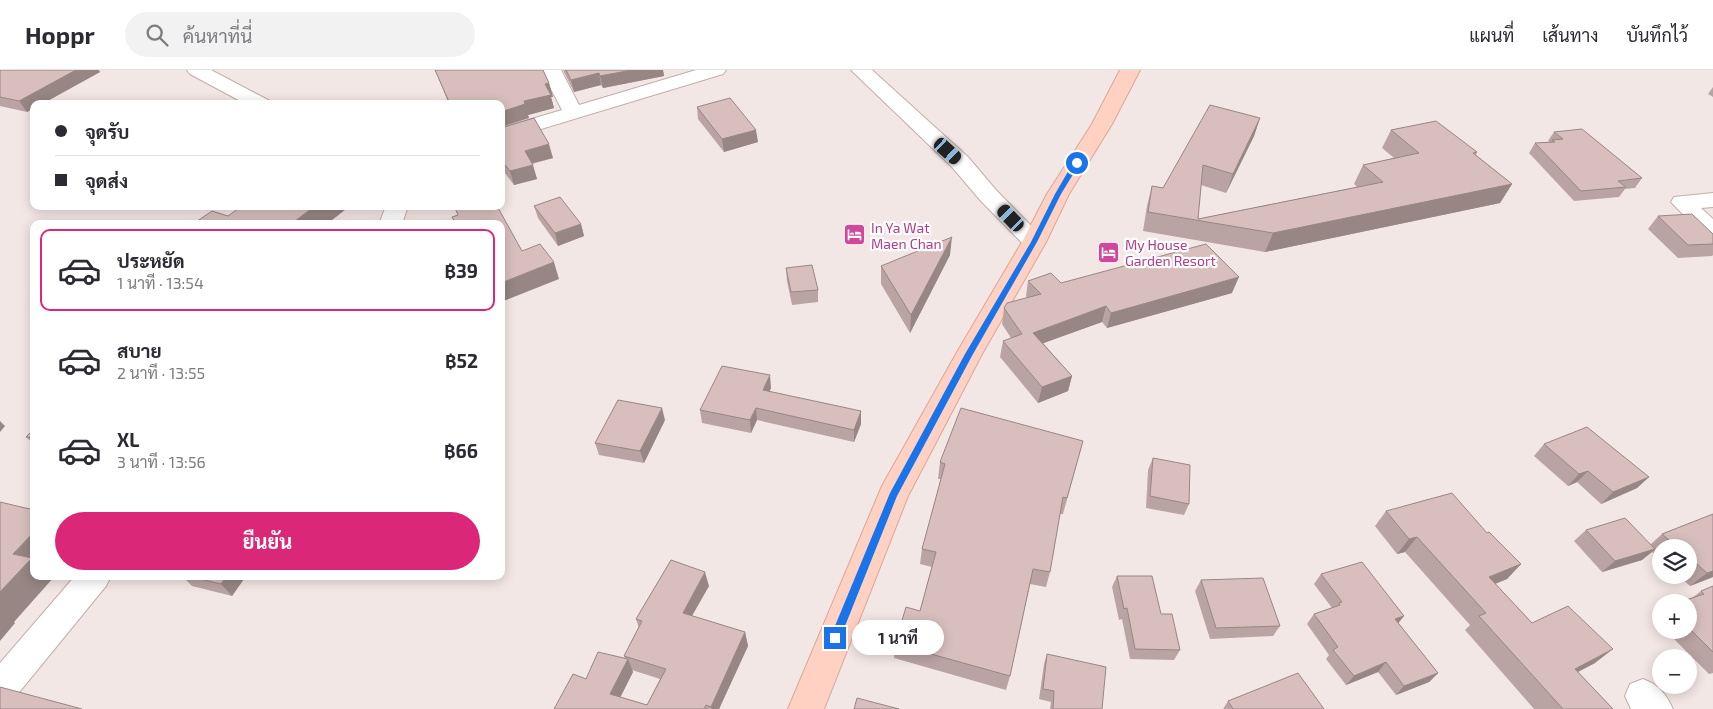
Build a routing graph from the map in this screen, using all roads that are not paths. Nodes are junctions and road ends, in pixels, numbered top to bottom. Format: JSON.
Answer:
{"nodes":[{"id":1,"x":197,"y":70,"type":"edge"},
{"id":2,"x":551,"y":70,"type":"edge"},
{"id":3,"x":716,"y":70,"type":"edge"},
{"id":4,"x":861,"y":70,"type":"edge"},
{"id":5,"x":1130,"y":70,"type":"edge"},
{"id":6,"x":253,"y":100,"type":"edge"},
{"id":7,"x":574,"y":112,"type":"junction"},
{"id":8,"x":505,"y":134,"type":"edge"},
{"id":9,"x":1713,"y":200,"type":"edge"},
{"id":10,"x":1713,"y":232,"type":"edge"},
{"id":11,"x":1034,"y":242,"type":"junction"},
{"id":12,"x":92,"y":580,"type":"edge"},
{"id":13,"x":0,"y":689,"type":"edge"},
{"id":14,"x":806,"y":709,"type":"edge"}],
"edges":[{"from":1,"to":6,"type":"street"},
{"from":2,"to":7,"type":"street"},
{"from":3,"to":7,"type":"street"},
{"from":4,"to":11,"type":"street"},
{"from":5,"to":11,"type":"main road"},
{"from":7,"to":8,"type":"street"},
{"from":9,"to":10,"type":"street"},
{"from":11,"to":14,"type":"main road"},
{"from":12,"to":13,"type":"street"}]}
